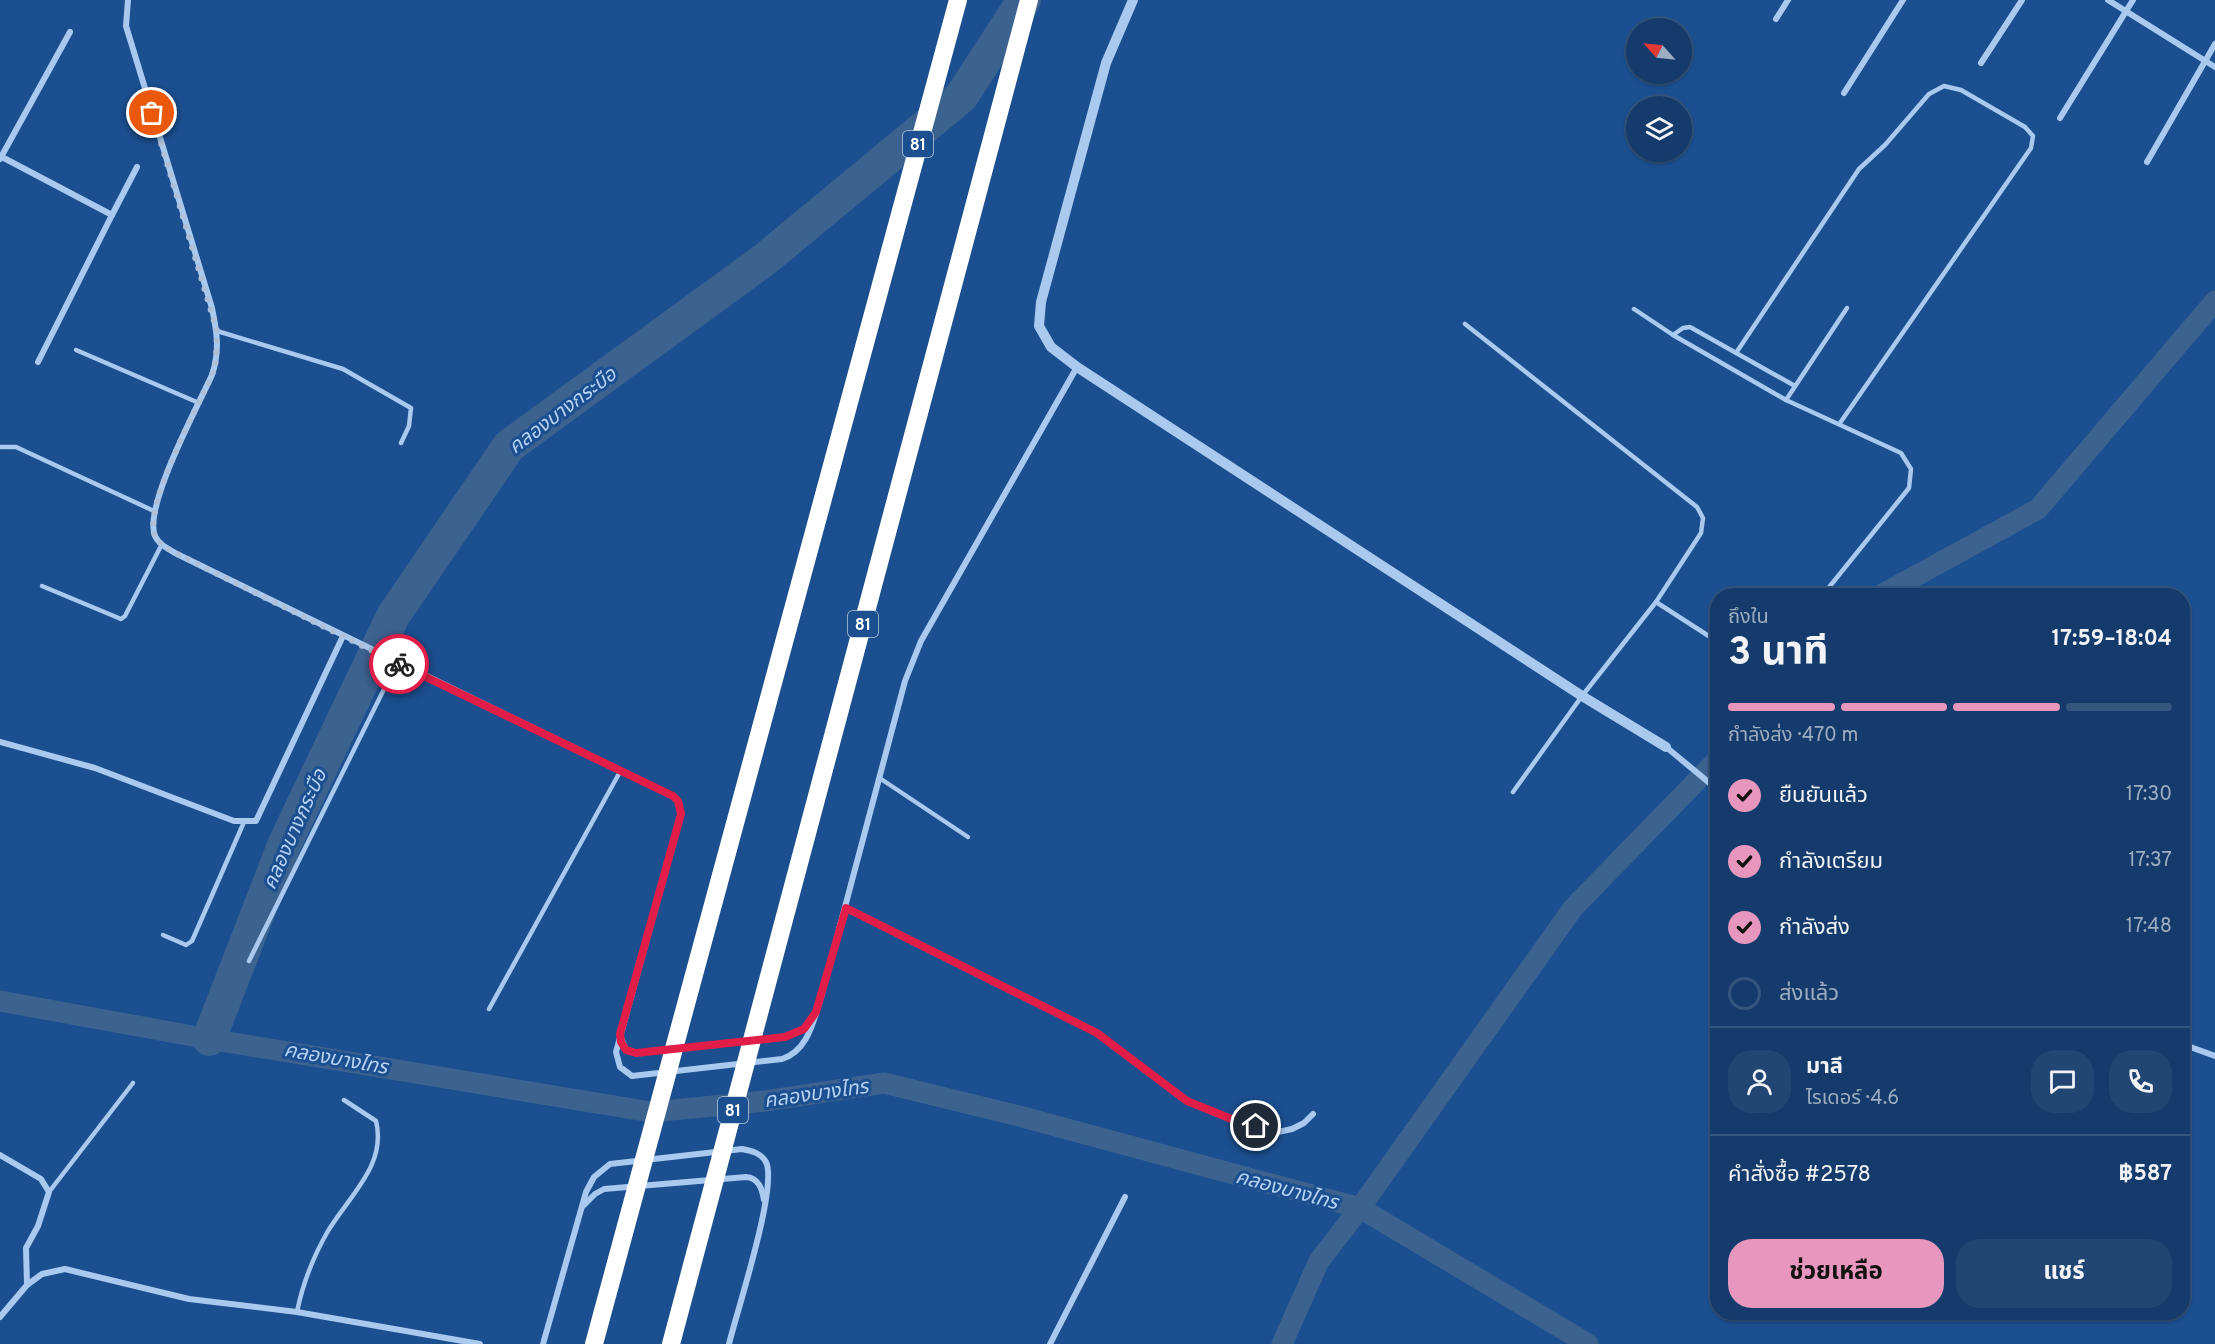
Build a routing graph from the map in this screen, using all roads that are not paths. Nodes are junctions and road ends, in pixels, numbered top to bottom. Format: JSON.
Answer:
{"nodes":[{"id":1,"x":128,"y":0,"type":"edge"},
{"id":2,"x":958,"y":0,"type":"edge"},
{"id":3,"x":1029,"y":0,"type":"edge"},
{"id":4,"x":1133,"y":0,"type":"edge"},
{"id":5,"x":1788,"y":0,"type":"edge"},
{"id":6,"x":1902,"y":0,"type":"edge"},
{"id":7,"x":2022,"y":0,"type":"edge"},
{"id":8,"x":2108,"y":0,"type":"edge"},
{"id":9,"x":2133,"y":0,"type":"edge"},
{"id":10,"x":2127,"y":11,"type":"junction"},
{"id":11,"x":1776,"y":19,"type":"dead end"},
{"id":12,"x":70,"y":32,"type":"dead end"},
{"id":13,"x":2215,"y":44,"type":"edge"},
{"id":14,"x":2206,"y":61,"type":"junction"},
{"id":15,"x":1981,"y":63,"type":"dead end"},
{"id":16,"x":2215,"y":67,"type":"edge"},
{"id":17,"x":1844,"y":93,"type":"dead end"},
{"id":18,"x":2060,"y":118,"type":"dead end"},
{"id":19,"x":1,"y":157,"type":"edge"},
{"id":20,"x":2147,"y":162,"type":"dead end"},
{"id":21,"x":137,"y":167,"type":"dead end"},
{"id":22,"x":112,"y":215,"type":"junction"},
{"id":23,"x":1847,"y":308,"type":"dead end"},
{"id":24,"x":1634,"y":309,"type":"dead end"},
{"id":25,"x":1466,"y":324,"type":"dead end"},
{"id":26,"x":217,"y":331,"type":"junction"},
{"id":27,"x":1672,"y":335,"type":"junction"},
{"id":28,"x":76,"y":350,"type":"dead end"},
{"id":29,"x":1736,"y":353,"type":"junction"},
{"id":30,"x":38,"y":362,"type":"dead end"},
{"id":31,"x":1077,"y":368,"type":"junction"},
{"id":32,"x":1795,"y":386,"type":"junction"},
{"id":33,"x":1786,"y":400,"type":"junction"},
{"id":34,"x":199,"y":403,"type":"junction"},
{"id":35,"x":1840,"y":423,"type":"junction"},
{"id":36,"x":401,"y":442,"type":"dead end"},
{"id":37,"x":0,"y":447,"type":"edge"},
{"id":38,"x":154,"y":511,"type":"junction"},
{"id":39,"x":162,"y":544,"type":"junction"},
{"id":40,"x":42,"y":586,"type":"dead end"},
{"id":41,"x":1828,"y":588,"type":"edge"},
{"id":42,"x":1656,"y":602,"type":"junction"},
{"id":43,"x":343,"y":636,"type":"junction"},
{"id":44,"x":1710,"y":637,"type":"edge"},
{"id":45,"x":397,"y":663,"type":"junction"},
{"id":46,"x":1582,"y":696,"type":"junction"},
{"id":47,"x":0,"y":742,"type":"edge"},
{"id":48,"x":1666,"y":747,"type":"joint"},
{"id":49,"x":621,"y":770,"type":"junction"},
{"id":50,"x":881,"y":779,"type":"junction"},
{"id":51,"x":1710,"y":783,"type":"edge"},
{"id":52,"x":1513,"y":792,"type":"dead end"},
{"id":53,"x":244,"y":822,"type":"junction"},
{"id":54,"x":968,"y":837,"type":"dead end"},
{"id":55,"x":846,"y":908,"type":"junction"},
{"id":56,"x":163,"y":936,"type":"dead end"},
{"id":57,"x":249,"y":962,"type":"dead end"},
{"id":58,"x":489,"y":1009,"type":"dead end"},
{"id":59,"x":816,"y":1012,"type":"junction"},
{"id":60,"x":620,"y":1034,"type":"junction"},
{"id":61,"x":2190,"y":1047,"type":"edge"},
{"id":62,"x":2215,"y":1056,"type":"edge"},
{"id":63,"x":133,"y":1083,"type":"dead end"},
{"id":64,"x":344,"y":1100,"type":"dead end"},
{"id":65,"x":1312,"y":1113,"type":"dead end"},
{"id":66,"x":0,"y":1155,"type":"edge"},
{"id":67,"x":48,"y":1192,"type":"junction"},
{"id":68,"x":1125,"y":1197,"type":"dead end"},
{"id":69,"x":765,"y":1206,"type":"junction"},
{"id":70,"x":581,"y":1209,"type":"junction"},
{"id":71,"x":27,"y":1285,"type":"junction"},
{"id":72,"x":297,"y":1312,"type":"junction"},
{"id":73,"x":0,"y":1317,"type":"edge"},
{"id":74,"x":480,"y":1344,"type":"edge"},
{"id":75,"x":543,"y":1344,"type":"edge"},
{"id":76,"x":594,"y":1344,"type":"edge"},
{"id":77,"x":670,"y":1344,"type":"edge"},
{"id":78,"x":729,"y":1344,"type":"edge"},
{"id":79,"x":1050,"y":1344,"type":"edge"}],
"edges":[{"from":1,"to":26,"type":"street"},
{"from":2,"to":76,"type":"highway","number":"81"},
{"from":3,"to":77,"type":"highway","number":"81"},
{"from":4,"to":31,"type":"street"},
{"from":5,"to":11,"type":"street"},
{"from":6,"to":17,"type":"street"},
{"from":7,"to":15,"type":"street"},
{"from":8,"to":10,"type":"street"},
{"from":9,"to":10,"type":"street"},
{"from":10,"to":14,"type":"street"},
{"from":10,"to":18,"type":"street"},
{"from":12,"to":19,"type":"street"},
{"from":13,"to":14,"type":"street"},
{"from":14,"to":16,"type":"street"},
{"from":14,"to":20,"type":"street"},
{"from":19,"to":22,"type":"street"},
{"from":21,"to":22,"type":"street"},
{"from":22,"to":30,"type":"street"},
{"from":23,"to":32,"type":"lane"},
{"from":24,"to":27,"type":"lane"},
{"from":25,"to":42,"type":"lane"},
{"from":26,"to":34,"type":"street"},
{"from":26,"to":36,"type":"lane"},
{"from":27,"to":29,"type":"lane"},
{"from":27,"to":33,"type":"lane"},
{"from":28,"to":34,"type":"lane"},
{"from":29,"to":32,"type":"lane"},
{"from":29,"to":35,"type":"lane"},
{"from":31,"to":46,"type":"street"},
{"from":31,"to":50,"type":"street"},
{"from":32,"to":33,"type":"lane"},
{"from":33,"to":35,"type":"lane"},
{"from":34,"to":38,"type":"street"},
{"from":35,"to":41,"type":"lane"},
{"from":37,"to":38,"type":"lane"},
{"from":38,"to":39,"type":"street"},
{"from":39,"to":40,"type":"lane"},
{"from":39,"to":43,"type":"street"},
{"from":42,"to":44,"type":"lane"},
{"from":42,"to":46,"type":"lane"},
{"from":43,"to":45,"type":"street"},
{"from":43,"to":53,"type":"street"},
{"from":45,"to":49,"type":"street"},
{"from":45,"to":57,"type":"lane"},
{"from":46,"to":48,"type":"street"},
{"from":46,"to":52,"type":"lane"},
{"from":47,"to":53,"type":"street"},
{"from":48,"to":51,"type":"street"},
{"from":49,"to":58,"type":"lane"},
{"from":49,"to":60,"type":"street"},
{"from":50,"to":54,"type":"lane"},
{"from":50,"to":55,"type":"street"},
{"from":53,"to":56,"type":"lane"},
{"from":55,"to":59,"type":"street"},
{"from":55,"to":65,"type":"street"},
{"from":59,"to":60,"type":"street"},
{"from":59,"to":60,"type":"street"},
{"from":61,"to":62,"type":"street"},
{"from":63,"to":67,"type":"lane"},
{"from":64,"to":72,"type":"lane"},
{"from":66,"to":67,"type":"street"},
{"from":67,"to":71,"type":"street"},
{"from":68,"to":79,"type":"street"},
{"from":69,"to":70,"type":"street"},
{"from":69,"to":70,"type":"street"},
{"from":69,"to":78,"type":"street"},
{"from":70,"to":75,"type":"street"},
{"from":71,"to":72,"type":"street"},
{"from":71,"to":73,"type":"street"},
{"from":72,"to":74,"type":"street"}]}
